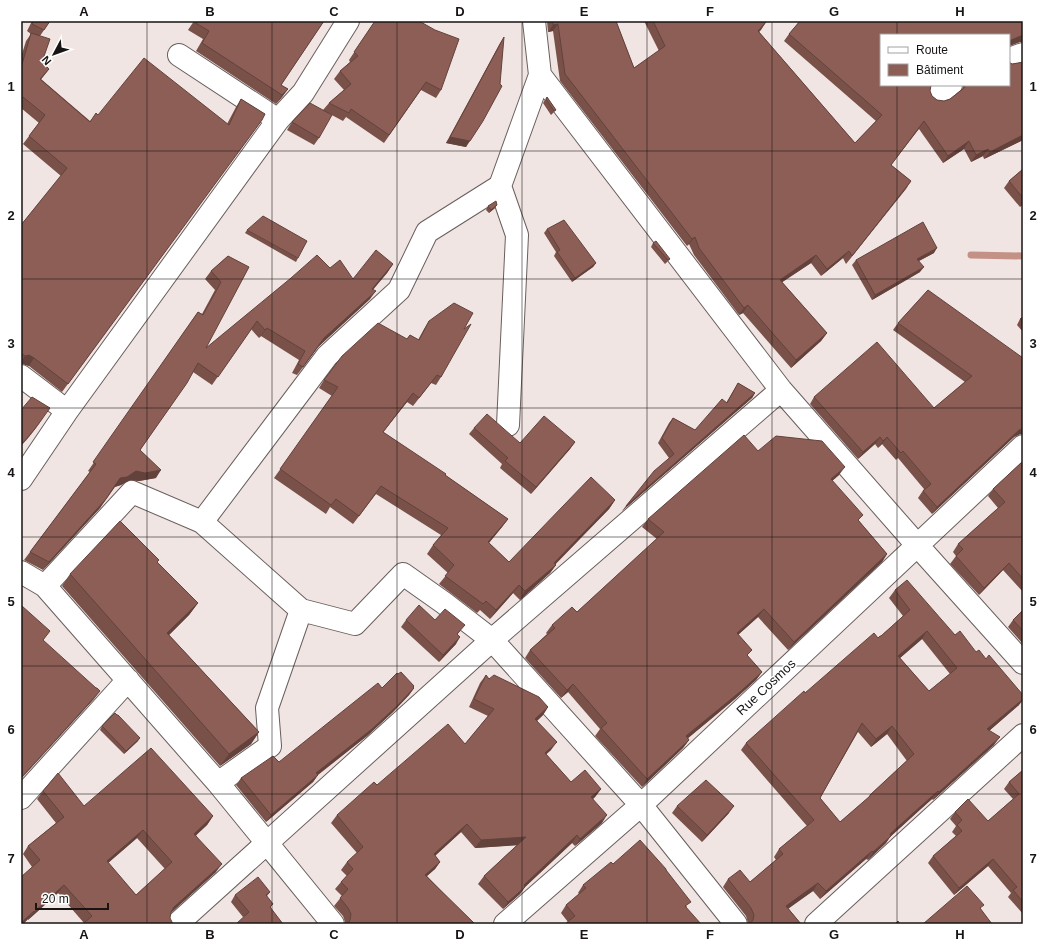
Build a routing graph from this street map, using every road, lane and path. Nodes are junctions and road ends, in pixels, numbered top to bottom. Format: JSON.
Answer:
{"nodes":[{"id":1,"x":348,"y":21,"type":"edge"},
{"id":2,"x":534,"y":21,"type":"edge"},
{"id":3,"x":1023,"y":54,"type":"edge"},
{"id":4,"x":179,"y":55,"type":"dead end"},
{"id":5,"x":1010,"y":59,"type":"edge"},
{"id":6,"x":540,"y":75,"type":"junction"},
{"id":7,"x":278,"y":120,"type":"junction"},
{"id":8,"x":500,"y":186,"type":"junction"},
{"id":9,"x":21,"y":376,"type":"edge"},
{"id":10,"x":780,"y":390,"type":"junction"},
{"id":11,"x":67,"y":411,"type":"junction"},
{"id":12,"x":508,"y":425,"type":"dead end"},
{"id":13,"x":1023,"y":446,"type":"edge"},
{"id":14,"x":21,"y":479,"type":"edge"},
{"id":15,"x":202,"y":522,"type":"junction"},
{"id":16,"x":917,"y":545,"type":"junction"},
{"id":17,"x":21,"y":572,"type":"edge"},
{"id":18,"x":45,"y":586,"type":"junction"},
{"id":19,"x":301,"y":610,"type":"junction"},
{"id":20,"x":492,"y":640,"type":"junction"},
{"id":21,"x":1023,"y":663,"type":"edge"},
{"id":22,"x":128,"y":680,"type":"junction"},
{"id":23,"x":1023,"y":735,"type":"edge"},
{"id":24,"x":218,"y":783,"type":"junction"},
{"id":25,"x":21,"y":798,"type":"edge"},
{"id":26,"x":641,"y":805,"type":"junction"},
{"id":27,"x":267,"y":843,"type":"junction"},
{"id":28,"x":177,"y":924,"type":"edge"},
{"id":29,"x":333,"y":924,"type":"edge"},
{"id":30,"x":505,"y":924,"type":"edge"},
{"id":31,"x":736,"y":924,"type":"edge"},
{"id":32,"x":816,"y":924,"type":"edge"}],
"edges":[{"from":1,"to":7,"type":"street"},
{"from":2,"to":6,"type":"street"},
{"from":3,"to":5,"type":"street"},
{"from":4,"to":7,"type":"street"},
{"from":6,"to":8,"type":"street"},
{"from":6,"to":10,"type":"street"},
{"from":7,"to":11,"type":"street"},
{"from":8,"to":12,"type":"street"},
{"from":8,"to":15,"type":"street"},
{"from":9,"to":11,"type":"street"},
{"from":10,"to":16,"type":"street"},
{"from":10,"to":20,"type":"street"},
{"from":11,"to":14,"type":"street"},
{"from":13,"to":16,"type":"street","name":"Rue Cosmos"},
{"from":15,"to":18,"type":"street"},
{"from":15,"to":19,"type":"street"},
{"from":16,"to":21,"type":"street"},
{"from":16,"to":26,"type":"street","name":"Rue Cosmos"},
{"from":17,"to":18,"type":"street"},
{"from":18,"to":22,"type":"street"},
{"from":19,"to":20,"type":"street"},
{"from":19,"to":24,"type":"street"},
{"from":20,"to":26,"type":"street"},
{"from":20,"to":27,"type":"street"},
{"from":22,"to":24,"type":"street"},
{"from":22,"to":25,"type":"street"},
{"from":23,"to":32,"type":"street"},
{"from":24,"to":27,"type":"street"},
{"from":26,"to":30,"type":"street","name":"Rue Cosmos"},
{"from":26,"to":31,"type":"street"},
{"from":27,"to":28,"type":"street"},
{"from":27,"to":29,"type":"street"}]}
